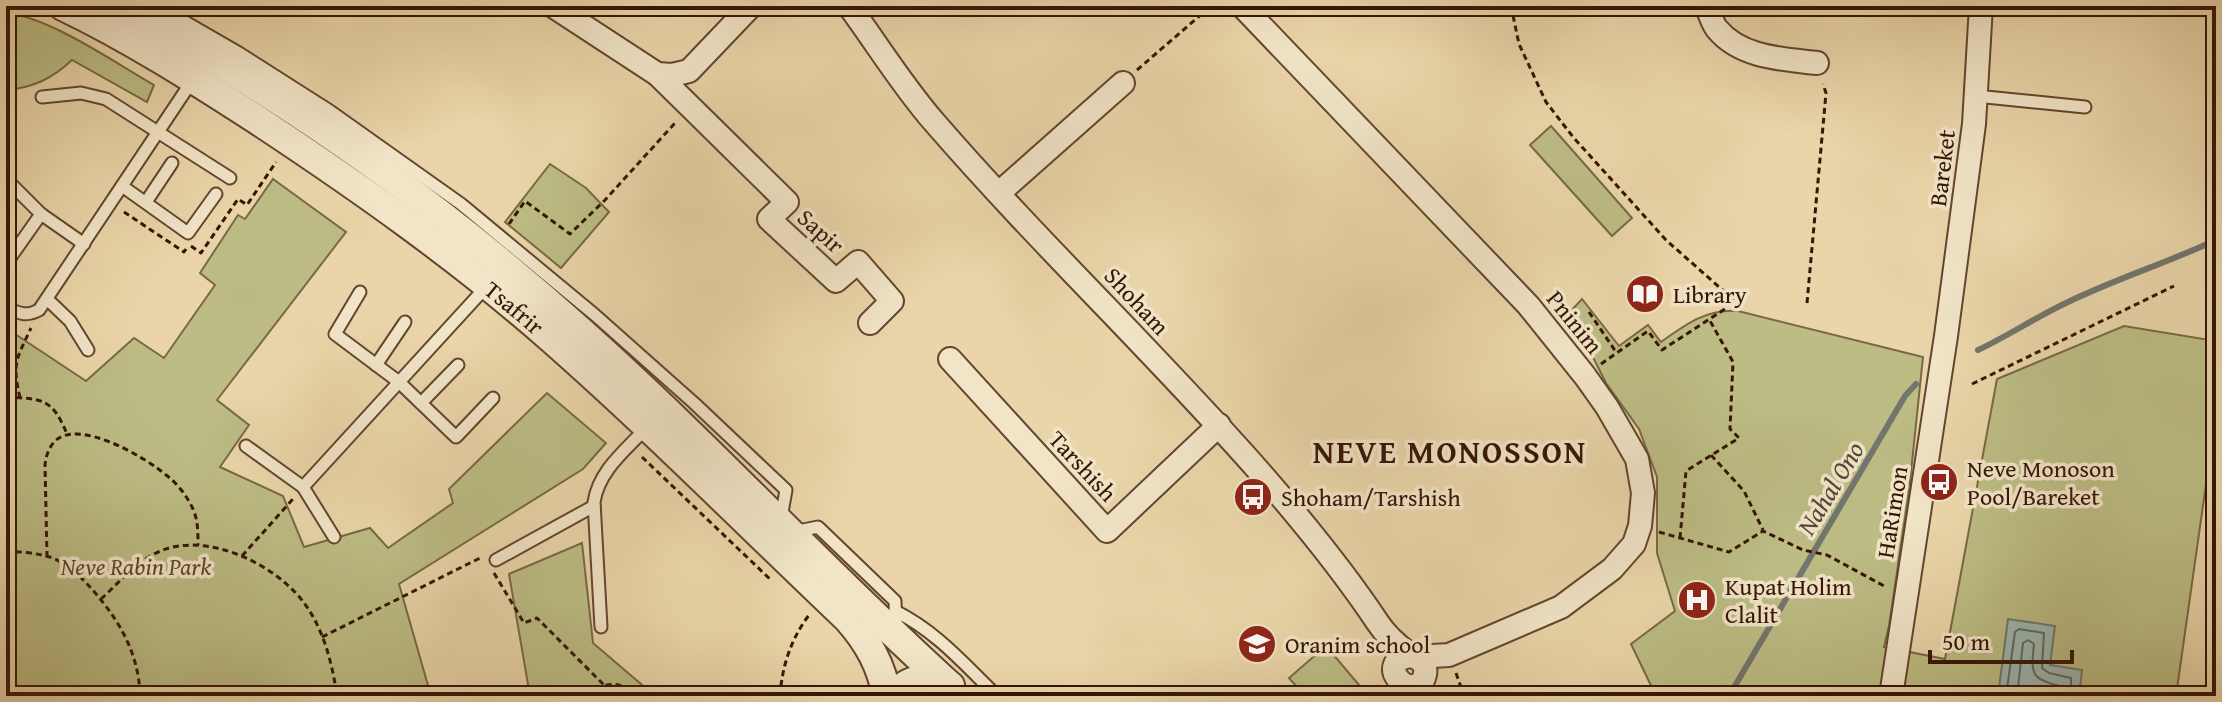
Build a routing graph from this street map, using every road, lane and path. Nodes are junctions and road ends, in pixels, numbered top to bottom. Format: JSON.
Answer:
{"nodes":[{"id":1,"x":63,"y":6,"type":"edge"},
{"id":2,"x":553,"y":6,"type":"edge"},
{"id":3,"x":751,"y":6,"type":"edge"},
{"id":4,"x":849,"y":6,"type":"edge"},
{"id":5,"x":1211,"y":6,"type":"edge"},
{"id":6,"x":1242,"y":6,"type":"edge"},
{"id":7,"x":1511,"y":6,"type":"edge"},
{"id":8,"x":1706,"y":6,"type":"edge"},
{"id":9,"x":1981,"y":6,"type":"edge"},
{"id":10,"x":128,"y":10,"type":"edge"},
{"id":11,"x":1817,"y":63,"type":"dead end"},
{"id":12,"x":200,"y":68,"type":"junction"},
{"id":13,"x":657,"y":74,"type":"junction"},
{"id":14,"x":1123,"y":83,"type":"joint"},
{"id":15,"x":1826,"y":93,"type":"dead end"},
{"id":16,"x":1976,"y":96,"type":"junction"},
{"id":17,"x":42,"y":97,"type":"dead end"},
{"id":18,"x":691,"y":105,"type":"junction"},
{"id":19,"x":2085,"y":107,"type":"dead end"},
{"id":20,"x":158,"y":131,"type":"junction"},
{"id":21,"x":172,"y":163,"type":"dead end"},
{"id":22,"x":230,"y":178,"type":"dead end"},
{"id":23,"x":8,"y":181,"type":"edge"},
{"id":24,"x":122,"y":186,"type":"junction"},
{"id":25,"x":999,"y":193,"type":"junction"},
{"id":26,"x":216,"y":194,"type":"dead end"},
{"id":27,"x":146,"y":202,"type":"junction"},
{"id":28,"x":41,"y":214,"type":"junction"},
{"id":29,"x":500,"y":237,"type":"junction"},
{"id":30,"x":84,"y":244,"type":"junction"},
{"id":31,"x":6,"y":257,"type":"edge"},
{"id":32,"x":487,"y":286,"type":"junction"},
{"id":33,"x":2174,"y":286,"type":"dead end"},
{"id":34,"x":360,"y":292,"type":"dead end"},
{"id":35,"x":47,"y":299,"type":"junction"},
{"id":36,"x":1735,"y":301,"type":"dead end"},
{"id":37,"x":1807,"y":303,"type":"dead end"},
{"id":38,"x":6,"y":308,"type":"edge"},
{"id":39,"x":1725,"y":309,"type":"dead end"},
{"id":40,"x":39,"y":310,"type":"junction"},
{"id":41,"x":1589,"y":312,"type":"dead end"},
{"id":42,"x":1709,"y":319,"type":"junction"},
{"id":43,"x":405,"y":322,"type":"dead end"},
{"id":44,"x":870,"y":323,"type":"dead end"},
{"id":45,"x":1946,"y":336,"type":"joint"},
{"id":46,"x":88,"y":350,"type":"dead end"},
{"id":47,"x":1616,"y":352,"type":"junction"},
{"id":48,"x":950,"y":359,"type":"dead end"},
{"id":49,"x":376,"y":365,"type":"junction"},
{"id":50,"x":458,"y":365,"type":"dead end"},
{"id":51,"x":1585,"y":376,"type":"junction"},
{"id":52,"x":399,"y":382,"type":"junction"},
{"id":53,"x":1972,"y":384,"type":"dead end"},
{"id":54,"x":6,"y":397,"type":"edge"},
{"id":55,"x":20,"y":398,"type":"junction"},
{"id":56,"x":493,"y":398,"type":"dead end"},
{"id":57,"x":421,"y":403,"type":"junction"},
{"id":58,"x":656,"y":418,"type":"junction"},
{"id":59,"x":1219,"y":425,"type":"junction"},
{"id":60,"x":67,"y":434,"type":"junction"},
{"id":61,"x":246,"y":446,"type":"dead end"},
{"id":62,"x":1711,"y":455,"type":"junction"},
{"id":63,"x":303,"y":487,"type":"junction"},
{"id":64,"x":594,"y":506,"type":"junction"},
{"id":65,"x":1640,"y":526,"type":"junction"},
{"id":66,"x":785,"y":528,"type":"junction"},
{"id":67,"x":1763,"y":531,"type":"junction"},
{"id":68,"x":334,"y":537,"type":"dead end"},
{"id":69,"x":1680,"y":538,"type":"junction"},
{"id":70,"x":198,"y":545,"type":"junction"},
{"id":71,"x":6,"y":551,"type":"edge"},
{"id":72,"x":483,"y":556,"type":"dead end"},
{"id":73,"x":47,"y":557,"type":"junction"},
{"id":74,"x":242,"y":557,"type":"junction"},
{"id":75,"x":494,"y":565,"type":"joint"},
{"id":76,"x":1907,"y":591,"type":"junction"},
{"id":77,"x":824,"y":596,"type":"junction"},
{"id":78,"x":101,"y":599,"type":"junction"},
{"id":79,"x":601,"y":627,"type":"dead end"},
{"id":80,"x":910,"y":634,"type":"junction"},
{"id":81,"x":322,"y":637,"type":"junction"},
{"id":82,"x":1413,"y":676,"type":"edge"},
{"id":83,"x":604,"y":685,"type":"junction"},
{"id":84,"x":1686,"y":686,"type":"dead end"},
{"id":85,"x":955,"y":691,"type":"edge"},
{"id":86,"x":140,"y":696,"type":"edge"},
{"id":87,"x":337,"y":696,"type":"edge"},
{"id":88,"x":589,"y":696,"type":"edge"},
{"id":89,"x":637,"y":696,"type":"edge"},
{"id":90,"x":780,"y":696,"type":"edge"},
{"id":91,"x":887,"y":696,"type":"edge"},
{"id":92,"x":894,"y":696,"type":"edge"},
{"id":93,"x":997,"y":696,"type":"edge"},
{"id":94,"x":1678,"y":696,"type":"edge"},
{"id":95,"x":1891,"y":696,"type":"edge"}],
"edges":[{"from":1,"to":12,"type":"street","name":"Tsafrir"},
{"from":2,"to":13,"type":"street","name":"Sapir"},
{"from":3,"to":13,"type":"street"},
{"from":4,"to":25,"type":"street","name":"Shoham"},
{"from":5,"to":14,"type":"path"},
{"from":6,"to":51,"type":"street","name":"Pninim"},
{"from":7,"to":36,"type":"path"},
{"from":8,"to":11,"type":"street"},
{"from":9,"to":16,"type":"street","name":"Bareket"},
{"from":10,"to":12,"type":"street","name":"Tsafrir"},
{"from":10,"to":29,"type":"lane"},
{"from":12,"to":20,"type":"lane"},
{"from":12,"to":32,"type":"street","name":"Tsafrir"},
{"from":12,"to":58,"type":"street","name":"Tsafrir"},
{"from":13,"to":18,"type":"street","name":"Sapir"},
{"from":14,"to":25,"type":"street"},
{"from":15,"to":37,"type":"path"},
{"from":16,"to":19,"type":"lane"},
{"from":16,"to":45,"type":"street","name":"Bareket"},
{"from":17,"to":20,"type":"lane"},
{"from":18,"to":29,"type":"path"},
{"from":18,"to":44,"type":"street","name":"Sapir"},
{"from":20,"to":22,"type":"lane"},
{"from":20,"to":24,"type":"lane"},
{"from":21,"to":27,"type":"lane"},
{"from":23,"to":28,"type":"lane"},
{"from":24,"to":27,"type":"lane"},
{"from":24,"to":30,"type":"lane"},
{"from":25,"to":59,"type":"street","name":"Shoham"},
{"from":26,"to":27,"type":"lane"},
{"from":28,"to":30,"type":"lane"},
{"from":28,"to":31,"type":"lane"},
{"from":29,"to":66,"type":"lane"},
{"from":30,"to":35,"type":"lane"},
{"from":32,"to":52,"type":"lane"},
{"from":32,"to":58,"type":"street","name":"Tsafrir"},
{"from":33,"to":53,"type":"path"},
{"from":34,"to":49,"type":"lane"},
{"from":35,"to":40,"type":"lane"},
{"from":35,"to":46,"type":"lane"},
{"from":38,"to":40,"type":"lane"},
{"from":39,"to":42,"type":"path"},
{"from":40,"to":55,"type":"path"},
{"from":41,"to":47,"type":"path"},
{"from":42,"to":47,"type":"path"},
{"from":42,"to":62,"type":"path"},
{"from":43,"to":49,"type":"lane"},
{"from":45,"to":76,"type":"street","name":"HaRimon"},
{"from":47,"to":51,"type":"path"},
{"from":48,"to":59,"type":"street","name":"Tarshish"},
{"from":49,"to":52,"type":"lane"},
{"from":50,"to":57,"type":"lane"},
{"from":51,"to":65,"type":"street","name":"Pninim"},
{"from":52,"to":57,"type":"lane"},
{"from":52,"to":63,"type":"lane"},
{"from":54,"to":55,"type":"path"},
{"from":55,"to":60,"type":"path"},
{"from":56,"to":57,"type":"lane"},
{"from":58,"to":64,"type":"lane"},
{"from":58,"to":66,"type":"street","name":"Tsafrir"},
{"from":58,"to":77,"type":"street","name":"Tsafrir"},
{"from":59,"to":82,"type":"street","name":"Shoham"},
{"from":60,"to":70,"type":"path"},
{"from":60,"to":73,"type":"path"},
{"from":61,"to":63,"type":"lane"},
{"from":62,"to":67,"type":"path"},
{"from":62,"to":69,"type":"path"},
{"from":63,"to":68,"type":"lane"},
{"from":63,"to":74,"type":"path"},
{"from":64,"to":75,"type":"lane"},
{"from":64,"to":79,"type":"lane"},
{"from":65,"to":69,"type":"path"},
{"from":65,"to":82,"type":"street","name":"Pninim"},
{"from":66,"to":80,"type":"street","name":"Tsafrir"},
{"from":67,"to":69,"type":"path"},
{"from":67,"to":76,"type":"path"},
{"from":70,"to":74,"type":"path"},
{"from":70,"to":78,"type":"path"},
{"from":71,"to":73,"type":"path"},
{"from":72,"to":81,"type":"path"},
{"from":73,"to":78,"type":"path"},
{"from":74,"to":81,"type":"path"},
{"from":75,"to":83,"type":"path"},
{"from":76,"to":95,"type":"street","name":"HaRimon"},
{"from":77,"to":90,"type":"path"},
{"from":77,"to":91,"type":"street","name":"Tsafrir"},
{"from":78,"to":86,"type":"path"},
{"from":80,"to":85,"type":"street","name":"Tsafrir"},
{"from":80,"to":93,"type":"lane"},
{"from":81,"to":87,"type":"path"},
{"from":83,"to":88,"type":"path"},
{"from":83,"to":89,"type":"path"},
{"from":84,"to":94,"type":"path"},
{"from":85,"to":92,"type":"street"}]}
